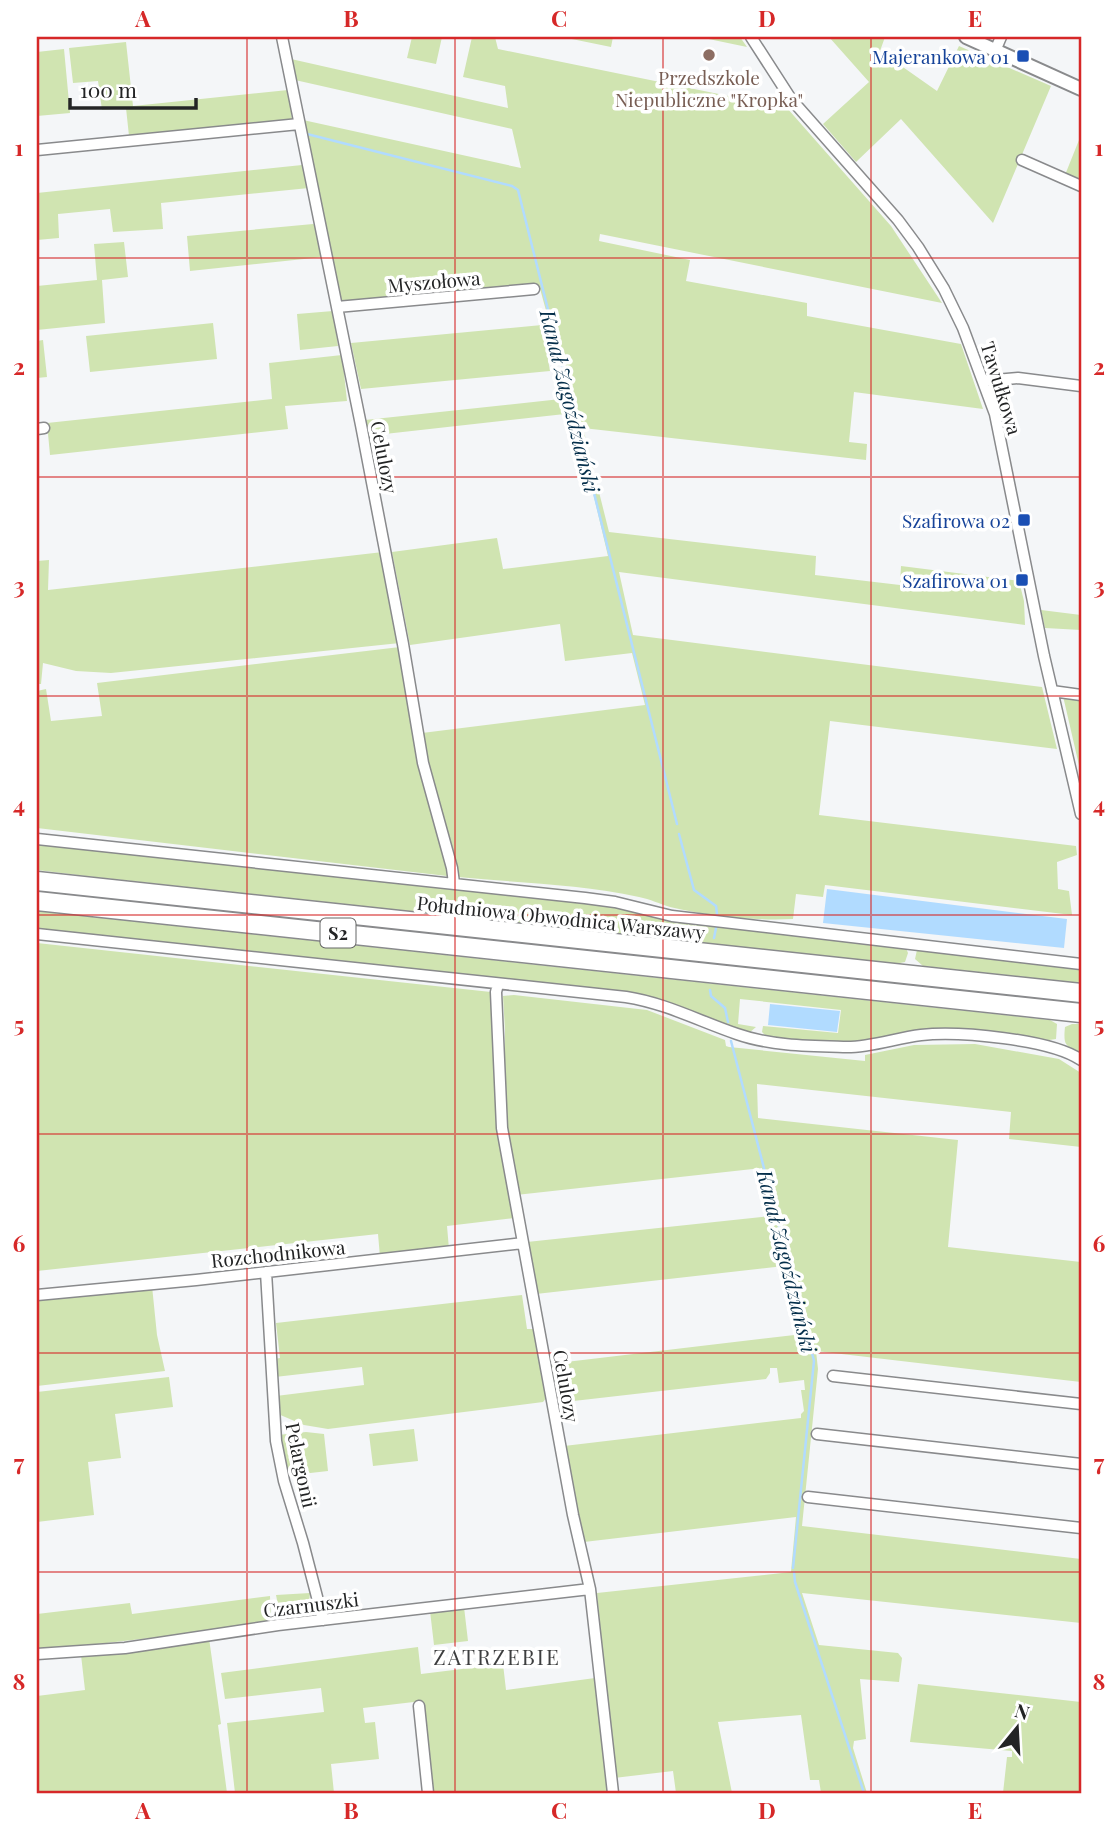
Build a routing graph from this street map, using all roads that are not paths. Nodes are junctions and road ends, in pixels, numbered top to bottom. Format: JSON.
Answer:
{"nodes":[{"id":1,"x":282,"y":37,"type":"edge"},
{"id":2,"x":751,"y":37,"type":"edge"},
{"id":3,"x":966,"y":37,"type":"edge"},
{"id":4,"x":1001,"y":37,"type":"edge"},
{"id":5,"x":995,"y":51,"type":"junction"},
{"id":6,"x":1081,"y":89,"type":"edge"},
{"id":7,"x":299,"y":127,"type":"junction"},
{"id":8,"x":37,"y":150,"type":"edge"},
{"id":9,"x":1022,"y":160,"type":"dead end"},
{"id":10,"x":1081,"y":186,"type":"edge"},
{"id":11,"x":534,"y":289,"type":"dead end"},
{"id":12,"x":337,"y":307,"type":"junction"},
{"id":13,"x":984,"y":381,"type":"junction"},
{"id":14,"x":1081,"y":386,"type":"edge"},
{"id":15,"x":1052,"y":691,"type":"junction"},
{"id":16,"x":1081,"y":695,"type":"edge"},
{"id":17,"x":1081,"y":814,"type":"edge"},
{"id":18,"x":37,"y":839,"type":"edge"},
{"id":19,"x":37,"y":881,"type":"edge"},
{"id":20,"x":454,"y":883,"type":"junction"},
{"id":21,"x":37,"y":901,"type":"edge"},
{"id":22,"x":37,"y":934,"type":"edge"},
{"id":23,"x":1081,"y":964,"type":"edge"},
{"id":24,"x":498,"y":984,"type":"junction"},
{"id":25,"x":1081,"y":993,"type":"edge"},
{"id":26,"x":1081,"y":1013,"type":"edge"},
{"id":27,"x":1081,"y":1060,"type":"edge"},
{"id":28,"x":523,"y":1243,"type":"junction"},
{"id":29,"x":266,"y":1272,"type":"junction"},
{"id":30,"x":37,"y":1295,"type":"edge"},
{"id":31,"x":833,"y":1376,"type":"dead end"},
{"id":32,"x":1081,"y":1404,"type":"edge"},
{"id":33,"x":817,"y":1434,"type":"dead end"},
{"id":34,"x":1081,"y":1464,"type":"edge"},
{"id":35,"x":808,"y":1497,"type":"dead end"},
{"id":36,"x":1081,"y":1528,"type":"edge"},
{"id":37,"x":590,"y":1589,"type":"junction"},
{"id":38,"x":323,"y":1620,"type":"junction"},
{"id":39,"x":37,"y":1654,"type":"edge"},
{"id":40,"x":419,"y":1706,"type":"dead end"},
{"id":41,"x":428,"y":1793,"type":"edge"},
{"id":42,"x":613,"y":1793,"type":"edge"}],
"edges":[{"from":1,"to":7,"type":"street","name":"Celulozy"},
{"from":2,"to":13,"type":"street","name":"Tawułkowa"},
{"from":3,"to":5,"type":"street"},
{"from":4,"to":5,"type":"street"},
{"from":5,"to":6,"type":"street"},
{"from":7,"to":8,"type":"street"},
{"from":7,"to":12,"type":"street","name":"Celulozy"},
{"from":9,"to":10,"type":"street"},
{"from":11,"to":12,"type":"street","name":"Myszołowa"},
{"from":12,"to":20,"type":"street","name":"Celulozy"},
{"from":13,"to":14,"type":"street"},
{"from":13,"to":15,"type":"street","name":"Tawułkowa"},
{"from":15,"to":16,"type":"street"},
{"from":15,"to":17,"type":"street","name":"Tawułkowa"},
{"from":18,"to":20,"type":"street"},
{"from":19,"to":25,"type":"highway","name":"Południowa Obwodnica Warszawy","number":"S2"},
{"from":20,"to":23,"type":"street"},
{"from":21,"to":26,"type":"highway","name":"Południowa Obwodnica Warszawy","number":"S2"},
{"from":22,"to":24,"type":"street"},
{"from":24,"to":27,"type":"street"},
{"from":24,"to":28,"type":"street","name":"Celulozy"},
{"from":28,"to":29,"type":"street","name":"Rozchodnikowa"},
{"from":28,"to":37,"type":"street","name":"Celulozy"},
{"from":29,"to":30,"type":"street","name":"Rozchodnikowa"},
{"from":29,"to":38,"type":"street","name":"Pelargonii"},
{"from":31,"to":32,"type":"street"},
{"from":33,"to":34,"type":"street"},
{"from":35,"to":36,"type":"street"},
{"from":37,"to":38,"type":"street","name":"Czarnuszki"},
{"from":37,"to":42,"type":"street","name":"Celulozy"},
{"from":38,"to":39,"type":"street","name":"Czarnuszki"},
{"from":40,"to":41,"type":"street"}]}
